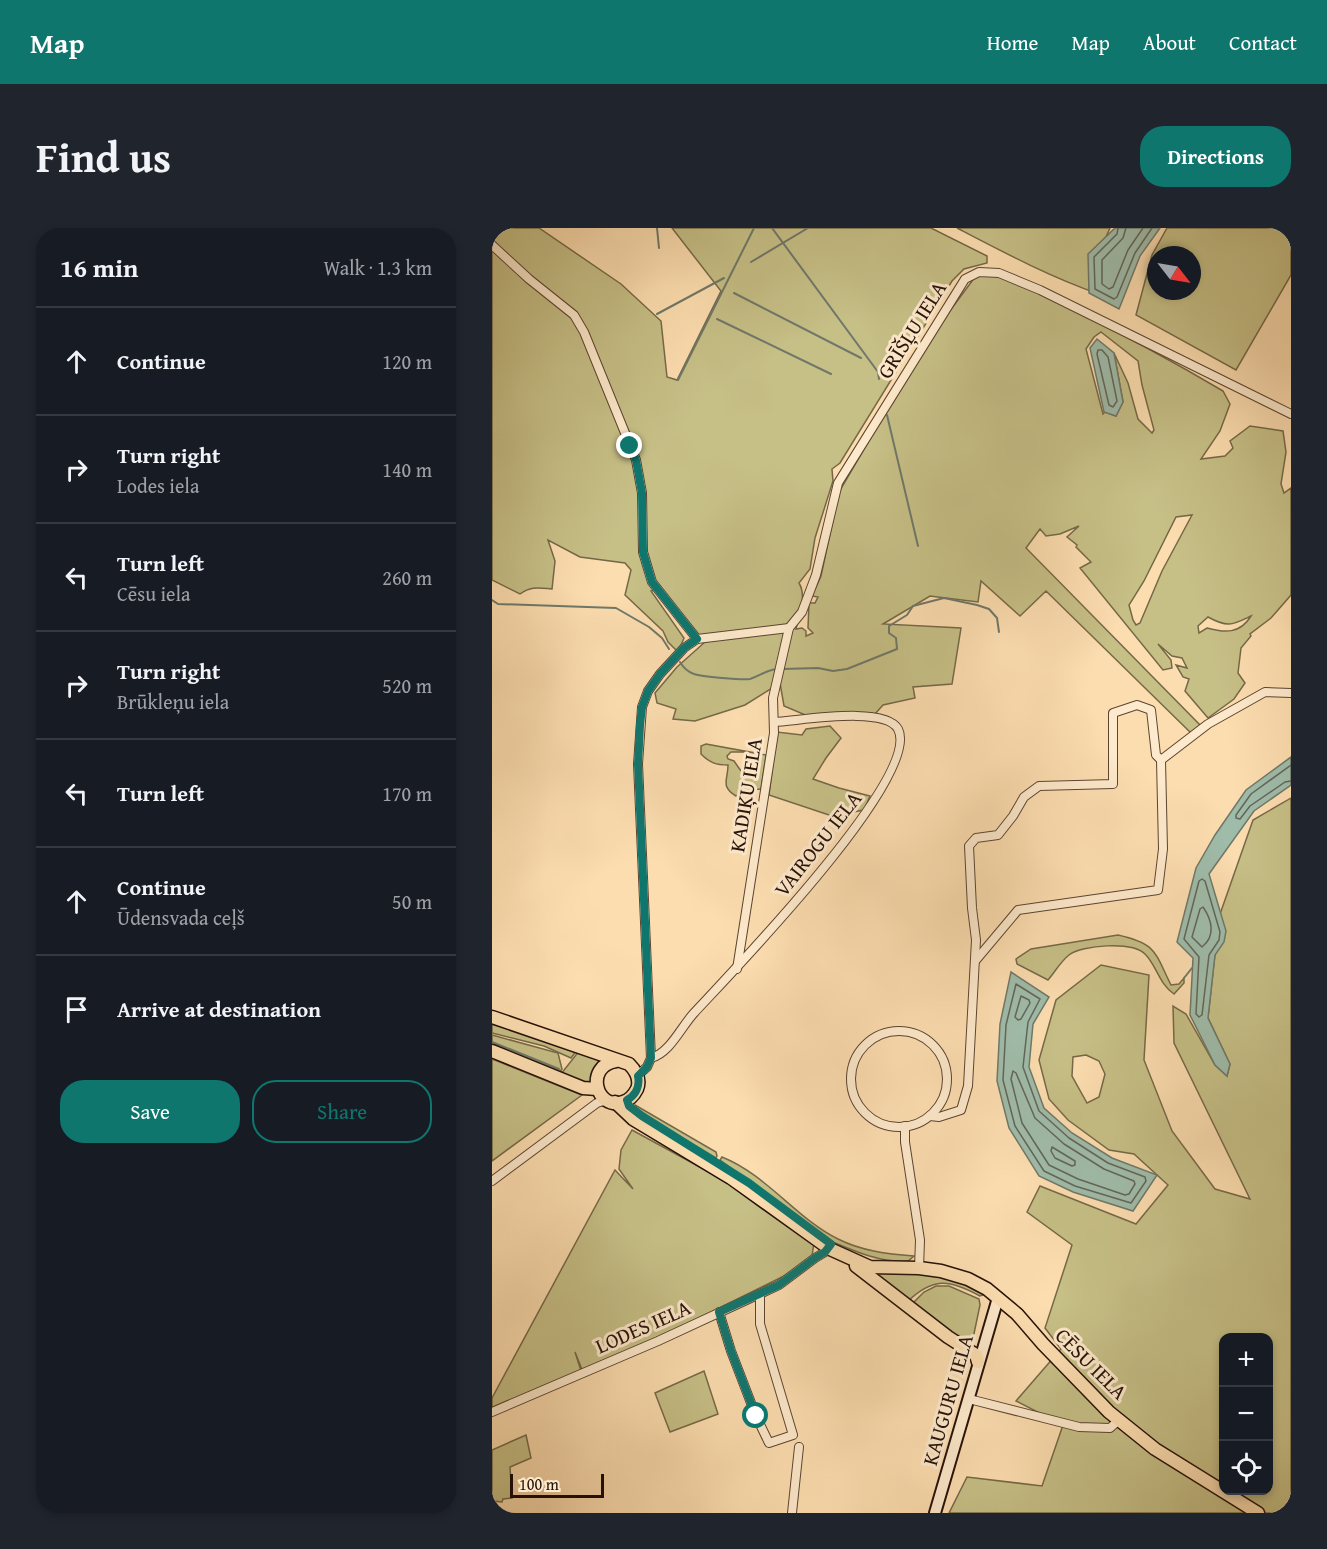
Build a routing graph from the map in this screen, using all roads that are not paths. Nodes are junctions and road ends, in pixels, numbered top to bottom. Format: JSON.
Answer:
{"nodes":[{"id":1,"x":492,"y":246,"type":"edge"},
{"id":2,"x":1291,"y":414,"type":"edge"},
{"id":3,"x":789,"y":628,"type":"junction"},
{"id":4,"x":697,"y":639,"type":"junction"},
{"id":5,"x":1291,"y":693,"type":"edge"},
{"id":6,"x":774,"y":722,"type":"junction"},
{"id":7,"x":1161,"y":760,"type":"junction"},
{"id":8,"x":975,"y":962,"type":"junction"},
{"id":9,"x":737,"y":969,"type":"junction"},
{"id":10,"x":492,"y":1017,"type":"edge"},
{"id":11,"x":492,"y":1051,"type":"edge"},
{"id":12,"x":650,"y":1059,"type":"junction"},
{"id":13,"x":616,"y":1061,"type":"junction"},
{"id":14,"x":635,"y":1072,"type":"junction"},
{"id":15,"x":609,"y":1097,"type":"junction"},
{"id":16,"x":930,"y":1116,"type":"junction"},
{"id":17,"x":905,"y":1126,"type":"junction"},
{"id":18,"x":492,"y":1181,"type":"edge"},
{"id":19,"x":830,"y":1246,"type":"junction"},
{"id":20,"x":841,"y":1254,"type":"junction"},
{"id":21,"x":891,"y":1267,"type":"junction"},
{"id":22,"x":919,"y":1268,"type":"junction"},
{"id":23,"x":760,"y":1294,"type":"junction"},
{"id":24,"x":998,"y":1298,"type":"junction"},
{"id":25,"x":719,"y":1312,"type":"junction"},
{"id":26,"x":978,"y":1362,"type":"junction"},
{"id":27,"x":969,"y":1399,"type":"junction"},
{"id":28,"x":492,"y":1412,"type":"edge"},
{"id":29,"x":1119,"y":1420,"type":"junction"},
{"id":30,"x":799,"y":1447,"type":"dead end"},
{"id":31,"x":792,"y":1513,"type":"edge"},
{"id":32,"x":935,"y":1513,"type":"edge"},
{"id":33,"x":1258,"y":1513,"type":"edge"}],
"edges":[{"from":1,"to":4,"type":"street"},
{"from":2,"to":3,"type":"street","name":"GRĪŠĻU IELA"},
{"from":3,"to":4,"type":"street"},
{"from":3,"to":6,"type":"street","name":"KADIĶU IELA"},
{"from":4,"to":12,"type":"street"},
{"from":5,"to":7,"type":"street"},
{"from":6,"to":9,"type":"street","name":"KADIĶU IELA"},
{"from":6,"to":9,"type":"street","name":"VAIROGU IELA"},
{"from":7,"to":8,"type":"street"},
{"from":7,"to":8,"type":"street"},
{"from":8,"to":16,"type":"street"},
{"from":9,"to":12,"type":"street","name":"VAIROGU IELA"},
{"from":10,"to":13,"type":"main road"},
{"from":11,"to":15,"type":"main road","name":"CĒSU IELA"},
{"from":12,"to":14,"type":"street","name":"VAIROGU IELA"},
{"from":13,"to":14,"type":"main road"},
{"from":13,"to":15,"type":"main road"},
{"from":14,"to":15,"type":"main road"},
{"from":15,"to":18,"type":"street"},
{"from":15,"to":19,"type":"main road","name":"CĒSU IELA"},
{"from":16,"to":17,"type":"street"},
{"from":16,"to":17,"type":"street"},
{"from":17,"to":22,"type":"street"},
{"from":19,"to":20,"type":"main road","name":"CĒSU IELA"},
{"from":19,"to":21,"type":"main road","name":"CĒSU IELA"},
{"from":19,"to":23,"type":"street","name":"LODES IELA"},
{"from":20,"to":21,"type":"main road","name":"CĒSU IELA"},
{"from":20,"to":26,"type":"main road"},
{"from":21,"to":22,"type":"main road","name":"CĒSU IELA"},
{"from":22,"to":24,"type":"main road","name":"CĒSU IELA"},
{"from":23,"to":25,"type":"street","name":"LODES IELA"},
{"from":23,"to":25,"type":"street"},
{"from":24,"to":26,"type":"main road","name":"KAUGURU IELA"},
{"from":24,"to":29,"type":"main road","name":"CĒSU IELA"},
{"from":25,"to":28,"type":"street","name":"LODES IELA"},
{"from":26,"to":27,"type":"main road","name":"KAUGURU IELA"},
{"from":27,"to":29,"type":"street"},
{"from":27,"to":32,"type":"main road","name":"KAUGURU IELA"},
{"from":29,"to":33,"type":"main road","name":"CĒSU IELA"},
{"from":30,"to":31,"type":"street"}]}
